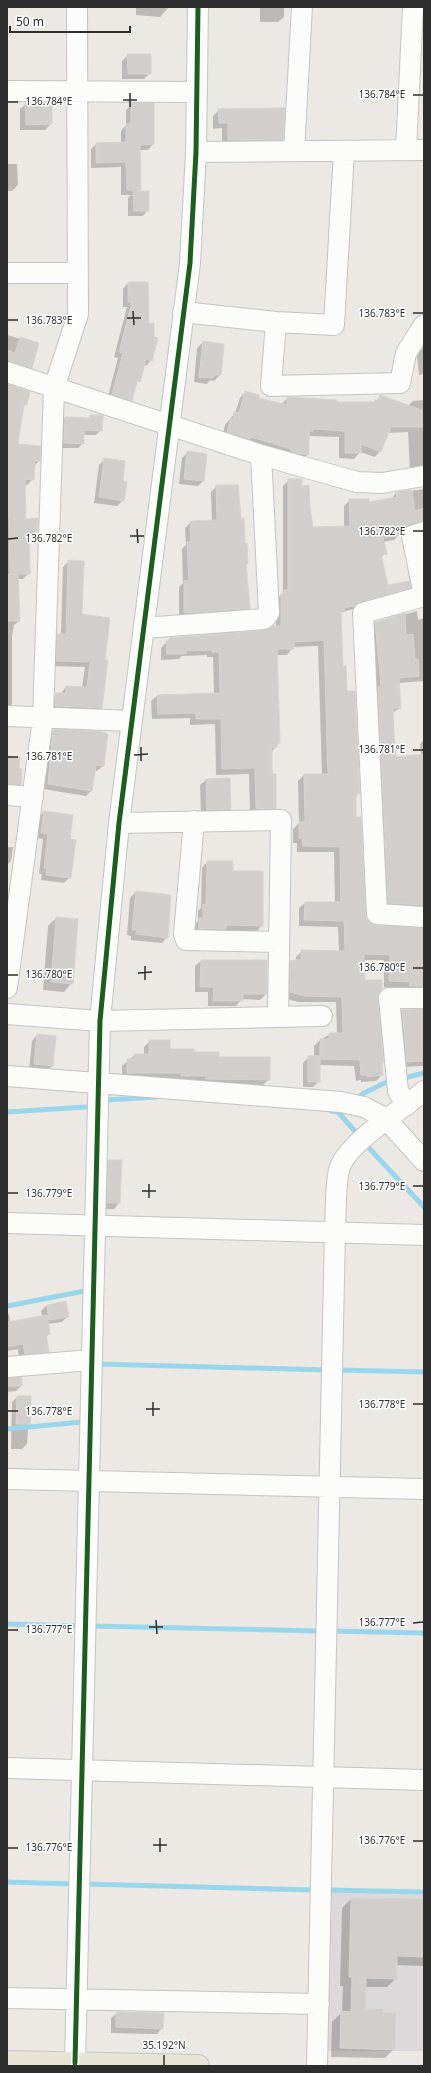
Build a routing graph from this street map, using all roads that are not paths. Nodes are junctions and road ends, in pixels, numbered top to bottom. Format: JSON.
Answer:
{"nodes":[{"id":1,"x":77,"y":7,"type":"edge"},
{"id":2,"x":198,"y":7,"type":"edge"},
{"id":3,"x":302,"y":7,"type":"edge"},
{"id":4,"x":412,"y":7,"type":"edge"},
{"id":5,"x":7,"y":91,"type":"edge"},
{"id":6,"x":77,"y":91,"type":"junction"},
{"id":7,"x":197,"y":92,"type":"junction"},
{"id":8,"x":415,"y":150,"type":"edge"},
{"id":9,"x":294,"y":151,"type":"junction"},
{"id":10,"x":344,"y":151,"type":"junction"},
{"id":11,"x":196,"y":152,"type":"junction"},
{"id":12,"x":7,"y":273,"type":"edge"},
{"id":13,"x":78,"y":273,"type":"junction"},
{"id":14,"x":184,"y":312,"type":"junction"},
{"id":15,"x":276,"y":322,"type":"junction"},
{"id":16,"x":424,"y":325,"type":"edge"},
{"id":17,"x":7,"y":372,"type":"edge"},
{"id":18,"x":54,"y":388,"type":"junction"},
{"id":19,"x":169,"y":426,"type":"junction"},
{"id":20,"x":261,"y":455,"type":"junction"},
{"id":21,"x":424,"y":476,"type":"edge"},
{"id":22,"x":424,"y":532,"type":"edge"},
{"id":23,"x":424,"y":596,"type":"edge"},
{"id":24,"x":144,"y":628,"type":"junction"},
{"id":25,"x":7,"y":716,"type":"edge"},
{"id":26,"x":43,"y":718,"type":"junction"},
{"id":27,"x":132,"y":720,"type":"junction"},
{"id":28,"x":7,"y":795,"type":"edge"},
{"id":29,"x":33,"y":797,"type":"junction"},
{"id":30,"x":194,"y":821,"type":"junction"},
{"id":31,"x":119,"y":823,"type":"junction"},
{"id":32,"x":424,"y":917,"type":"edge"},
{"id":33,"x":279,"y":942,"type":"junction"},
{"id":34,"x":7,"y":988,"type":"edge"},
{"id":35,"x":424,"y":998,"type":"edge"},
{"id":36,"x":7,"y":1014,"type":"edge"},
{"id":37,"x":322,"y":1016,"type":"dead end"},
{"id":38,"x":278,"y":1017,"type":"junction"},
{"id":39,"x":100,"y":1021,"type":"junction"},
{"id":40,"x":7,"y":1076,"type":"edge"},
{"id":41,"x":98,"y":1083,"type":"junction"},
{"id":42,"x":424,"y":1091,"type":"edge"},
{"id":43,"x":407,"y":1105,"type":"junction"},
{"id":44,"x":385,"y":1118,"type":"junction"},
{"id":45,"x":424,"y":1161,"type":"edge"},
{"id":46,"x":7,"y":1224,"type":"edge"},
{"id":47,"x":94,"y":1225,"type":"junction"},
{"id":48,"x":335,"y":1232,"type":"junction"},
{"id":49,"x":424,"y":1235,"type":"edge"},
{"id":50,"x":91,"y":1360,"type":"junction"},
{"id":51,"x":7,"y":1367,"type":"edge"},
{"id":52,"x":7,"y":1479,"type":"edge"},
{"id":53,"x":89,"y":1482,"type":"junction"},
{"id":54,"x":330,"y":1488,"type":"junction"},
{"id":55,"x":424,"y":1489,"type":"edge"},
{"id":56,"x":7,"y":1768,"type":"edge"},
{"id":57,"x":81,"y":1770,"type":"junction"},
{"id":58,"x":324,"y":1777,"type":"junction"},
{"id":59,"x":424,"y":1780,"type":"edge"},
{"id":60,"x":7,"y":1998,"type":"edge"},
{"id":61,"x":76,"y":1999,"type":"junction"},
{"id":62,"x":319,"y":2004,"type":"junction"},
{"id":63,"x":7,"y":2062,"type":"edge"},
{"id":64,"x":68,"y":2064,"type":"edge"},
{"id":65,"x":198,"y":2066,"type":"edge"},
{"id":66,"x":317,"y":2066,"type":"edge"}],
"edges":[{"from":1,"to":6,"type":"street"},
{"from":2,"to":7,"type":"street"},
{"from":3,"to":9,"type":"street"},
{"from":4,"to":8,"type":"street"},
{"from":5,"to":6,"type":"street"},
{"from":6,"to":7,"type":"street"},
{"from":6,"to":13,"type":"street"},
{"from":7,"to":11,"type":"street"},
{"from":8,"to":10,"type":"street"},
{"from":9,"to":10,"type":"street"},
{"from":9,"to":11,"type":"street"},
{"from":10,"to":15,"type":"street"},
{"from":11,"to":14,"type":"street"},
{"from":12,"to":13,"type":"street"},
{"from":13,"to":18,"type":"street"},
{"from":14,"to":15,"type":"street"},
{"from":14,"to":19,"type":"street"},
{"from":15,"to":16,"type":"street"},
{"from":17,"to":18,"type":"street"},
{"from":18,"to":19,"type":"street"},
{"from":18,"to":26,"type":"street"},
{"from":19,"to":20,"type":"street"},
{"from":19,"to":24,"type":"street"},
{"from":20,"to":21,"type":"street"},
{"from":20,"to":24,"type":"street"},
{"from":22,"to":23,"type":"street"},
{"from":23,"to":32,"type":"street"},
{"from":24,"to":27,"type":"street"},
{"from":25,"to":26,"type":"street"},
{"from":26,"to":27,"type":"street"},
{"from":26,"to":29,"type":"street"},
{"from":27,"to":31,"type":"street"},
{"from":28,"to":29,"type":"street"},
{"from":29,"to":34,"type":"street"},
{"from":30,"to":31,"type":"street"},
{"from":30,"to":33,"type":"street"},
{"from":30,"to":33,"type":"street"},
{"from":31,"to":39,"type":"street"},
{"from":33,"to":38,"type":"street"},
{"from":35,"to":43,"type":"street"},
{"from":36,"to":39,"type":"street"},
{"from":37,"to":38,"type":"street"},
{"from":38,"to":39,"type":"street"},
{"from":39,"to":41,"type":"street"},
{"from":40,"to":41,"type":"street"},
{"from":41,"to":44,"type":"street"},
{"from":41,"to":47,"type":"street"},
{"from":42,"to":43,"type":"street"},
{"from":43,"to":44,"type":"street"},
{"from":44,"to":45,"type":"street"},
{"from":44,"to":48,"type":"street"},
{"from":46,"to":47,"type":"street"},
{"from":47,"to":48,"type":"street"},
{"from":47,"to":50,"type":"street"},
{"from":48,"to":49,"type":"street"},
{"from":48,"to":54,"type":"street"},
{"from":50,"to":51,"type":"street"},
{"from":50,"to":53,"type":"street"},
{"from":52,"to":53,"type":"street"},
{"from":53,"to":54,"type":"street"},
{"from":53,"to":57,"type":"street"},
{"from":54,"to":55,"type":"street"},
{"from":54,"to":58,"type":"street"},
{"from":56,"to":57,"type":"street"},
{"from":57,"to":58,"type":"street"},
{"from":57,"to":61,"type":"street"},
{"from":58,"to":59,"type":"street"},
{"from":58,"to":62,"type":"street"},
{"from":60,"to":61,"type":"street"},
{"from":61,"to":62,"type":"street"},
{"from":61,"to":64,"type":"street"},
{"from":62,"to":66,"type":"street"},
{"from":63,"to":64,"type":"main road"},
{"from":64,"to":65,"type":"main road"}]}
